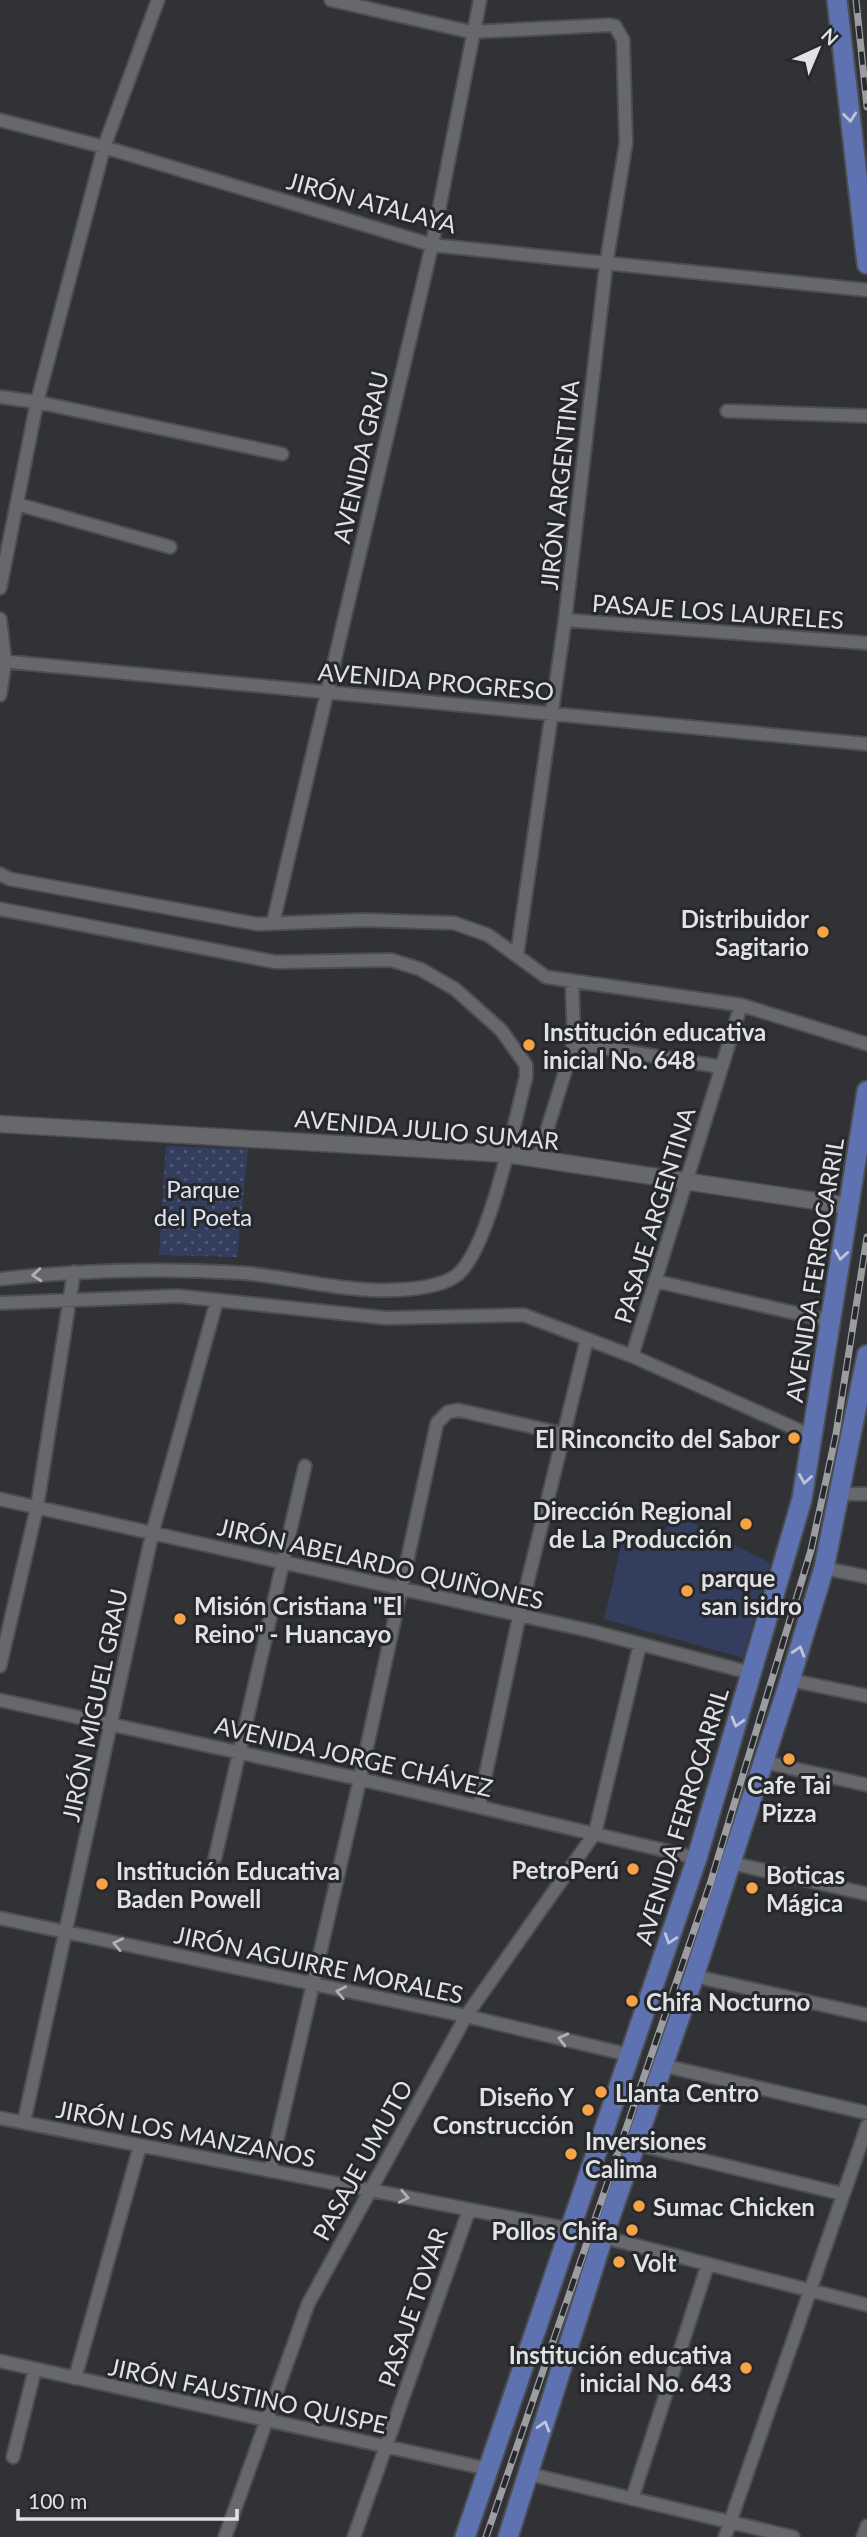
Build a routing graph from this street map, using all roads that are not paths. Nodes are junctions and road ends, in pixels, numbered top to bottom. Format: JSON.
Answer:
{"nodes":[{"id":1,"x":158,"y":0,"type":"edge"},
{"id":2,"x":331,"y":0,"type":"edge"},
{"id":3,"x":480,"y":0,"type":"edge"},
{"id":4,"x":837,"y":0,"type":"edge"},
{"id":5,"x":471,"y":33,"type":"junction"},
{"id":6,"x":0,"y":120,"type":"edge"},
{"id":7,"x":104,"y":147,"type":"junction"},
{"id":8,"x":432,"y":244,"type":"junction"},
{"id":9,"x":867,"y":264,"type":"edge"},
{"id":10,"x":606,"y":265,"type":"junction"},
{"id":11,"x":867,"y":290,"type":"edge"},
{"id":12,"x":0,"y":397,"type":"edge"},
{"id":13,"x":37,"y":402,"type":"junction"},
{"id":14,"x":727,"y":411,"type":"dead end"},
{"id":15,"x":867,"y":416,"type":"edge"},
{"id":16,"x":282,"y":454,"type":"dead end"},
{"id":17,"x":17,"y":504,"type":"junction"},
{"id":18,"x":170,"y":547,"type":"dead end"},
{"id":19,"x":0,"y":588,"type":"edge"},
{"id":20,"x":0,"y":619,"type":"edge"},
{"id":21,"x":565,"y":620,"type":"junction"},
{"id":22,"x":867,"y":643,"type":"edge"},
{"id":23,"x":2,"y":662,"type":"edge"},
{"id":24,"x":327,"y":692,"type":"junction"},
{"id":25,"x":0,"y":695,"type":"edge"},
{"id":26,"x":552,"y":714,"type":"junction"},
{"id":27,"x":867,"y":744,"type":"edge"},
{"id":28,"x":0,"y":874,"type":"edge"},
{"id":29,"x":0,"y":909,"type":"edge"},
{"id":30,"x":273,"y":923,"type":"junction"},
{"id":31,"x":517,"y":955,"type":"junction"},
{"id":32,"x":572,"y":981,"type":"junction"},
{"id":33,"x":741,"y":1005,"type":"junction"},
{"id":34,"x":574,"y":1043,"type":"junction"},
{"id":35,"x":867,"y":1044,"type":"edge"},
{"id":36,"x":722,"y":1067,"type":"junction"},
{"id":37,"x":867,"y":1091,"type":"edge"},
{"id":38,"x":0,"y":1124,"type":"edge"},
{"id":39,"x":506,"y":1154,"type":"junction"},
{"id":40,"x":538,"y":1159,"type":"junction"},
{"id":41,"x":687,"y":1181,"type":"junction"},
{"id":42,"x":849,"y":1206,"type":"junction"},
{"id":43,"x":74,"y":1272,"type":"junction"},
{"id":44,"x":0,"y":1279,"type":"edge"},
{"id":45,"x":655,"y":1281,"type":"junction"},
{"id":46,"x":72,"y":1300,"type":"junction"},
{"id":47,"x":217,"y":1300,"type":"junction"},
{"id":48,"x":0,"y":1303,"type":"edge"},
{"id":49,"x":830,"y":1321,"type":"junction"},
{"id":50,"x":587,"y":1339,"type":"junction"},
{"id":51,"x":867,"y":1355,"type":"edge"},
{"id":52,"x":632,"y":1356,"type":"junction"},
{"id":53,"x":564,"y":1434,"type":"junction"},
{"id":54,"x":812,"y":1436,"type":"junction"},
{"id":55,"x":305,"y":1466,"type":"dead end"},
{"id":56,"x":867,"y":1493,"type":"edge"},
{"id":57,"x":839,"y":1494,"type":"junction"},
{"id":58,"x":0,"y":1499,"type":"edge"},
{"id":59,"x":37,"y":1507,"type":"junction"},
{"id":60,"x":152,"y":1534,"type":"junction"},
{"id":61,"x":283,"y":1562,"type":"junction"},
{"id":62,"x":824,"y":1567,"type":"junction"},
{"id":63,"x":867,"y":1577,"type":"edge"},
{"id":64,"x":402,"y":1588,"type":"junction"},
{"id":65,"x":519,"y":1616,"type":"junction"},
{"id":66,"x":640,"y":1644,"type":"junction"},
{"id":67,"x":0,"y":1666,"type":"edge"},
{"id":68,"x":751,"y":1673,"type":"junction"},
{"id":69,"x":790,"y":1680,"type":"junction"},
{"id":70,"x":867,"y":1696,"type":"edge"},
{"id":71,"x":0,"y":1700,"type":"edge"},
{"id":72,"x":112,"y":1724,"type":"junction"},
{"id":73,"x":239,"y":1752,"type":"junction"},
{"id":74,"x":764,"y":1762,"type":"junction"},
{"id":75,"x":360,"y":1779,"type":"junction"},
{"id":76,"x":867,"y":1785,"type":"edge"},
{"id":77,"x":478,"y":1806,"type":"junction"},
{"id":78,"x":595,"y":1833,"type":"junction"},
{"id":79,"x":215,"y":1858,"type":"dead end"},
{"id":80,"x":697,"y":1858,"type":"junction"},
{"id":81,"x":731,"y":1863,"type":"junction"},
{"id":82,"x":867,"y":1894,"type":"edge"},
{"id":83,"x":0,"y":1919,"type":"edge"},
{"id":84,"x":64,"y":1933,"type":"junction"},
{"id":85,"x":694,"y":1976,"type":"junction"},
{"id":86,"x":312,"y":1986,"type":"junction"},
{"id":87,"x":466,"y":2015,"type":"junction"},
{"id":88,"x":867,"y":2015,"type":"edge"},
{"id":89,"x":630,"y":2055,"type":"junction"},
{"id":90,"x":661,"y":2065,"type":"junction"},
{"id":91,"x":867,"y":2113,"type":"edge"},
{"id":92,"x":0,"y":2118,"type":"edge"},
{"id":93,"x":24,"y":2122,"type":"junction"},
{"id":94,"x":867,"y":2126,"type":"edge"},
{"id":95,"x":635,"y":2144,"type":"junction"},
{"id":96,"x":140,"y":2146,"type":"junction"},
{"id":97,"x":270,"y":2171,"type":"junction"},
{"id":98,"x":368,"y":2190,"type":"junction"},
{"id":99,"x":843,"y":2194,"type":"junction"},
{"id":100,"x":469,"y":2210,"type":"junction"},
{"id":101,"x":570,"y":2229,"type":"junction"},
{"id":102,"x":603,"y":2237,"type":"junction"},
{"id":103,"x":708,"y":2264,"type":"junction"},
{"id":104,"x":810,"y":2290,"type":"junction"},
{"id":105,"x":867,"y":2305,"type":"edge"},
{"id":106,"x":0,"y":2361,"type":"edge"},
{"id":107,"x":36,"y":2369,"type":"junction"},
{"id":108,"x":75,"y":2378,"type":"junction"},
{"id":109,"x":267,"y":2420,"type":"junction"},
{"id":110,"x":386,"y":2446,"type":"junction"},
{"id":111,"x":13,"y":2456,"type":"dead end"},
{"id":112,"x":488,"y":2469,"type":"junction"},
{"id":113,"x":529,"y":2474,"type":"junction"},
{"id":114,"x":632,"y":2499,"type":"junction"},
{"id":115,"x":730,"y":2522,"type":"junction"},
{"id":116,"x":867,"y":2526,"type":"edge"},
{"id":117,"x":225,"y":2537,"type":"edge"},
{"id":118,"x":354,"y":2537,"type":"edge"},
{"id":119,"x":464,"y":2537,"type":"edge"},
{"id":120,"x":508,"y":2537,"type":"edge"},
{"id":121,"x":725,"y":2537,"type":"edge"},
{"id":122,"x":793,"y":2537,"type":"edge"},
{"id":123,"x":863,"y":2537,"type":"edge"}],
"edges":[{"from":1,"to":7,"type":"street"},
{"from":2,"to":5,"type":"street"},
{"from":3,"to":5,"type":"street","name":"AVENIDA GRAU"},
{"from":4,"to":9,"type":"main road","one_way":true},
{"from":5,"to":8,"type":"street","name":"AVENIDA GRAU"},
{"from":5,"to":10,"type":"street","name":"JIRÓN ARGENTINA"},
{"from":6,"to":7,"type":"street","name":"JIRÓN ATALAYA"},
{"from":7,"to":8,"type":"street","name":"JIRÓN ATALAYA"},
{"from":7,"to":13,"type":"street"},
{"from":8,"to":10,"type":"street","name":"JIRÓN ATALAYA"},
{"from":8,"to":24,"type":"street","name":"AVENIDA GRAU"},
{"from":10,"to":11,"type":"street","name":"JIRÓN ATALAYA"},
{"from":10,"to":21,"type":"street","name":"JIRÓN ARGENTINA"},
{"from":12,"to":13,"type":"street"},
{"from":13,"to":16,"type":"street"},
{"from":13,"to":17,"type":"street"},
{"from":14,"to":15,"type":"street"},
{"from":17,"to":18,"type":"street"},
{"from":17,"to":19,"type":"street"},
{"from":20,"to":23,"type":"street"},
{"from":21,"to":22,"type":"street","name":"PASAJE LOS LAURELES"},
{"from":21,"to":26,"type":"street","name":"JIRÓN ARGENTINA"},
{"from":23,"to":24,"type":"street","name":"AVENIDA PROGRESO"},
{"from":23,"to":25,"type":"street"},
{"from":24,"to":26,"type":"street","name":"AVENIDA PROGRESO"},
{"from":24,"to":30,"type":"street","name":"AVENIDA GRAU"},
{"from":26,"to":27,"type":"street","name":"AVENIDA PROGRESO"},
{"from":26,"to":31,"type":"street","name":"JIRÓN ARGENTINA"},
{"from":28,"to":30,"type":"street"},
{"from":29,"to":39,"type":"street"},
{"from":30,"to":31,"type":"street"},
{"from":31,"to":32,"type":"street"},
{"from":32,"to":33,"type":"street"},
{"from":32,"to":34,"type":"street"},
{"from":33,"to":35,"type":"street"},
{"from":33,"to":36,"type":"street","name":"PASAJE ARGENTINA"},
{"from":34,"to":36,"type":"street"},
{"from":34,"to":40,"type":"street"},
{"from":36,"to":41,"type":"street","name":"PASAJE ARGENTINA"},
{"from":37,"to":42,"type":"main road","name":"AVENIDA FERROCARRIL"},
{"from":38,"to":39,"type":"street","name":"AVENIDA JULIO SUMAR"},
{"from":39,"to":40,"type":"street","name":"AVENIDA JULIO SUMAR"},
{"from":39,"to":43,"type":"street"},
{"from":40,"to":41,"type":"street","name":"AVENIDA JULIO SUMAR"},
{"from":41,"to":42,"type":"street","name":"AVENIDA JULIO SUMAR"},
{"from":41,"to":45,"type":"street","name":"PASAJE ARGENTINA"},
{"from":42,"to":49,"type":"main road","name":"AVENIDA FERROCARRIL","one_way":true},
{"from":43,"to":44,"type":"street","one_way":true},
{"from":43,"to":46,"type":"street"},
{"from":45,"to":49,"type":"street"},
{"from":45,"to":52,"type":"street","name":"PASAJE ARGENTINA"},
{"from":46,"to":47,"type":"street"},
{"from":46,"to":48,"type":"street"},
{"from":46,"to":59,"type":"street"},
{"from":47,"to":50,"type":"street"},
{"from":47,"to":60,"type":"street","name":"JIRÓN MIGUEL GRAU"},
{"from":49,"to":54,"type":"main road","name":"AVENIDA FERROCARRIL"},
{"from":50,"to":52,"type":"street"},
{"from":50,"to":53,"type":"street"},
{"from":51,"to":57,"type":"main road"},
{"from":52,"to":54,"type":"street"},
{"from":53,"to":64,"type":"street"},
{"from":53,"to":65,"type":"street"},
{"from":54,"to":68,"type":"main road","name":"AVENIDA FERROCARRIL","one_way":true},
{"from":55,"to":61,"type":"street"},
{"from":56,"to":57,"type":"street"},
{"from":57,"to":62,"type":"main road"},
{"from":58,"to":59,"type":"street","name":"JIRÓN ABELARDO QUIÑONES"},
{"from":59,"to":60,"type":"street","name":"JIRÓN ABELARDO QUIÑONES"},
{"from":59,"to":67,"type":"street"},
{"from":60,"to":61,"type":"street","name":"JIRÓN ABELARDO QUIÑONES"},
{"from":60,"to":72,"type":"street","name":"JIRÓN MIGUEL GRAU"},
{"from":61,"to":64,"type":"street","name":"JIRÓN ABELARDO QUIÑONES"},
{"from":61,"to":73,"type":"street"},
{"from":62,"to":63,"type":"street"},
{"from":69,"to":62,"type":"main road","one_way":true},
{"from":64,"to":65,"type":"street","name":"JIRÓN ABELARDO QUIÑONES"},
{"from":64,"to":75,"type":"street"},
{"from":65,"to":66,"type":"street","name":"JIRÓN ABELARDO QUIÑONES"},
{"from":65,"to":77,"type":"street"},
{"from":66,"to":68,"type":"street","name":"JIRÓN ABELARDO QUIÑONES"},
{"from":66,"to":78,"type":"street"},
{"from":68,"to":80,"type":"main road","name":"AVENIDA FERROCARRIL","one_way":true},
{"from":69,"to":70,"type":"street"},
{"from":69,"to":74,"type":"main road"},
{"from":71,"to":72,"type":"street","name":"AVENIDA JORGE CHÁVEZ"},
{"from":72,"to":73,"type":"street","name":"AVENIDA JORGE CHÁVEZ"},
{"from":72,"to":84,"type":"street","name":"JIRÓN MIGUEL GRAU"},
{"from":73,"to":75,"type":"street","name":"AVENIDA JORGE CHÁVEZ"},
{"from":73,"to":79,"type":"street"},
{"from":74,"to":76,"type":"street"},
{"from":74,"to":81,"type":"main road"},
{"from":75,"to":77,"type":"street","name":"AVENIDA JORGE CHÁVEZ"},
{"from":75,"to":86,"type":"street"},
{"from":77,"to":78,"type":"street","name":"AVENIDA JORGE CHÁVEZ"},
{"from":78,"to":80,"type":"street","name":"AVENIDA JORGE CHÁVEZ"},
{"from":78,"to":87,"type":"street","name":"PASAJE UMUTO"},
{"from":80,"to":89,"type":"main road","name":"AVENIDA FERROCARRIL","one_way":true},
{"from":81,"to":82,"type":"street"},
{"from":81,"to":85,"type":"main road"},
{"from":83,"to":84,"type":"street","name":"JIRÓN AGUIRRE MORALES"},
{"from":86,"to":84,"type":"street","name":"JIRÓN AGUIRRE MORALES","one_way":true},
{"from":84,"to":93,"type":"street","name":"JIRÓN MIGUEL GRAU"},
{"from":85,"to":88,"type":"street"},
{"from":85,"to":90,"type":"main road"},
{"from":87,"to":86,"type":"street","name":"JIRÓN AGUIRRE MORALES","one_way":true},
{"from":86,"to":97,"type":"street"},
{"from":89,"to":87,"type":"street","name":"JIRÓN AGUIRRE MORALES","one_way":true},
{"from":87,"to":98,"type":"street","name":"PASAJE UMUTO"},
{"from":89,"to":101,"type":"main road","name":"AVENIDA FERROCARRIL"},
{"from":90,"to":91,"type":"street"},
{"from":90,"to":95,"type":"main road"},
{"from":92,"to":93,"type":"street","name":"JIRÓN LOS MANZANOS"},
{"from":93,"to":96,"type":"street","name":"JIRÓN LOS MANZANOS"},
{"from":94,"to":99,"type":"street"},
{"from":95,"to":99,"type":"street"},
{"from":95,"to":102,"type":"main road"},
{"from":96,"to":97,"type":"street","name":"JIRÓN LOS MANZANOS"},
{"from":96,"to":108,"type":"street"},
{"from":97,"to":98,"type":"street","name":"JIRÓN LOS MANZANOS"},
{"from":98,"to":100,"type":"street","name":"JIRÓN LOS MANZANOS","one_way":true},
{"from":98,"to":109,"type":"street","name":"PASAJE UMUTO"},
{"from":99,"to":104,"type":"street"},
{"from":100,"to":101,"type":"street","name":"JIRÓN LOS MANZANOS"},
{"from":100,"to":110,"type":"street","name":"PASAJE TOVAR"},
{"from":101,"to":112,"type":"main road","name":"AVENIDA FERROCARRIL"},
{"from":102,"to":103,"type":"street"},
{"from":113,"to":102,"type":"main road","one_way":true},
{"from":103,"to":104,"type":"street"},
{"from":103,"to":114,"type":"street"},
{"from":104,"to":105,"type":"street"},
{"from":104,"to":115,"type":"street"},
{"from":106,"to":107,"type":"street","name":"JIRÓN FAUSTINO QUISPE"},
{"from":107,"to":108,"type":"street","name":"JIRÓN FAUSTINO QUISPE"},
{"from":107,"to":111,"type":"street"},
{"from":108,"to":109,"type":"street","name":"JIRÓN FAUSTINO QUISPE"},
{"from":109,"to":110,"type":"street","name":"JIRÓN FAUSTINO QUISPE"},
{"from":109,"to":117,"type":"street","name":"PASAJE UMUTO"},
{"from":110,"to":112,"type":"street","name":"JIRÓN FAUSTINO QUISPE"},
{"from":110,"to":118,"type":"street","name":"PASAJE TOVAR"},
{"from":112,"to":119,"type":"main road","name":"AVENIDA FERROCARRIL"},
{"from":113,"to":114,"type":"street"},
{"from":113,"to":120,"type":"main road"},
{"from":114,"to":115,"type":"street"},
{"from":115,"to":121,"type":"street"},
{"from":115,"to":122,"type":"street"},
{"from":116,"to":123,"type":"street"}]}
